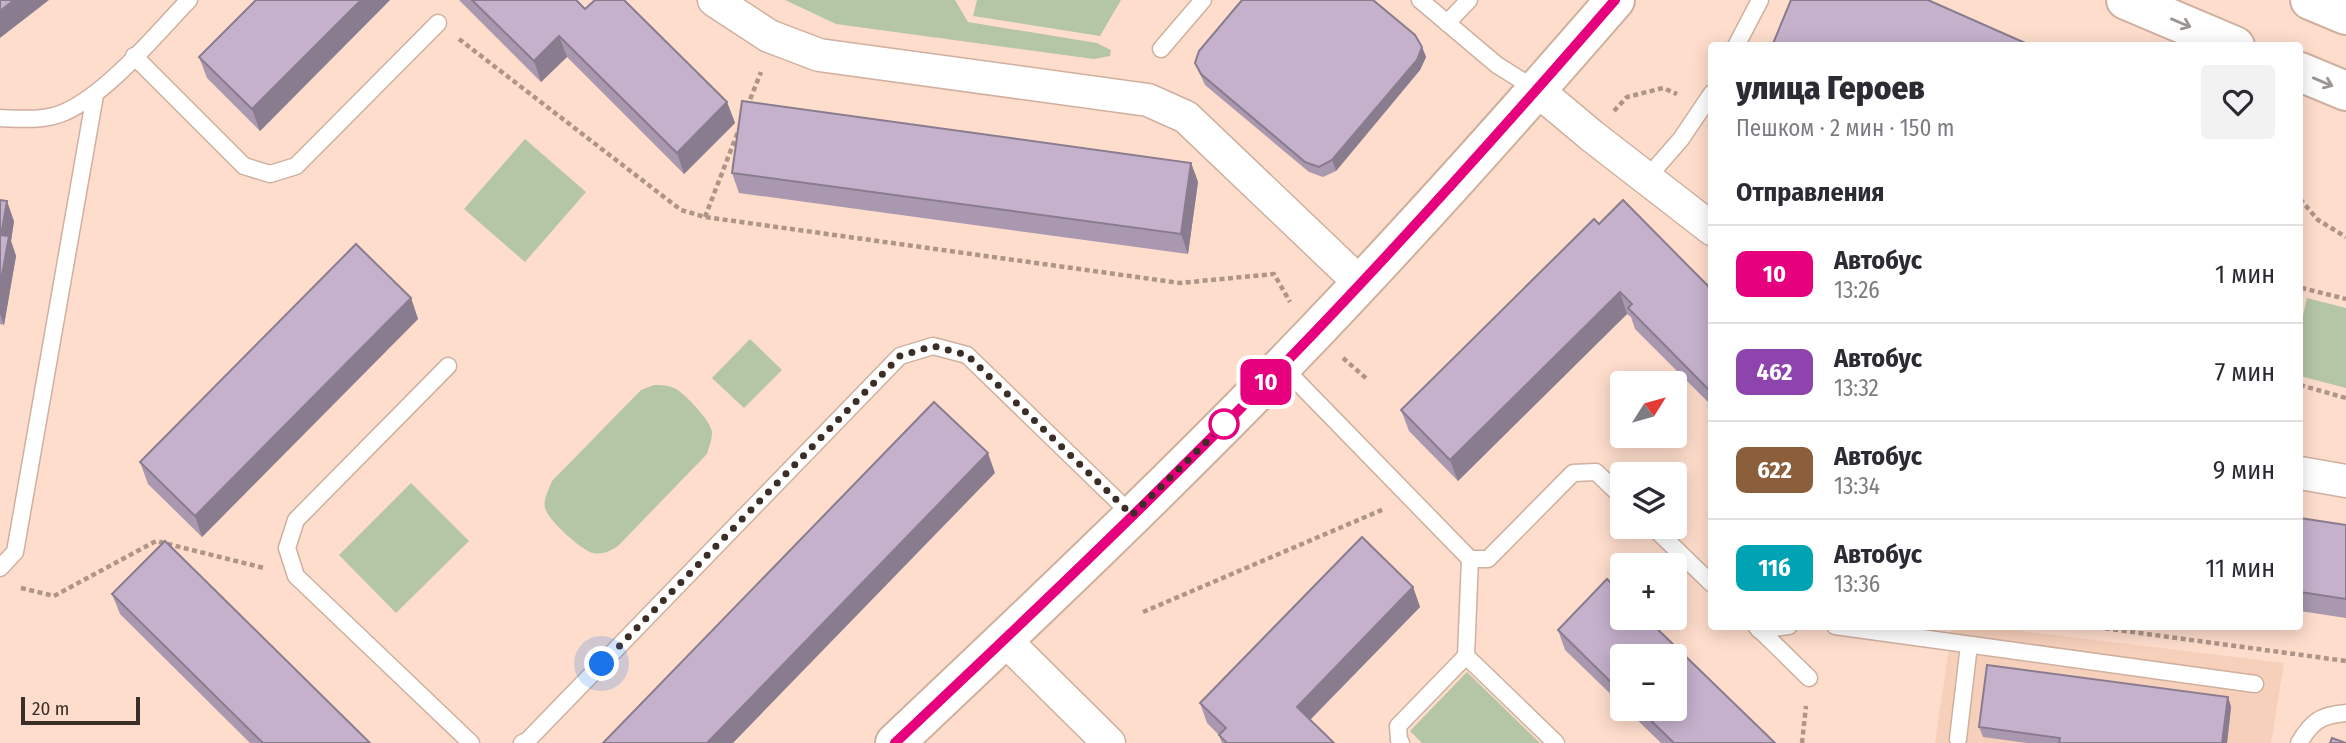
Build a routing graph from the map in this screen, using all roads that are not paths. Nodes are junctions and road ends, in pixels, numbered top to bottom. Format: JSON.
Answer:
{"nodes":[{"id":1,"x":189,"y":0,"type":"edge"},
{"id":2,"x":714,"y":0,"type":"edge"},
{"id":3,"x":1203,"y":0,"type":"edge"},
{"id":4,"x":1420,"y":0,"type":"edge"},
{"id":5,"x":1469,"y":0,"type":"edge"},
{"id":6,"x":1615,"y":0,"type":"edge"},
{"id":7,"x":1760,"y":0,"type":"edge"},
{"id":8,"x":2126,"y":0,"type":"edge"},
{"id":9,"x":2310,"y":0,"type":"edge"},
{"id":10,"x":2346,"y":15,"type":"edge"},
{"id":11,"x":438,"y":23,"type":"road end"},
{"id":12,"x":1447,"y":23,"type":"junction"},
{"id":13,"x":1738,"y":42,"type":"edge"},
{"id":14,"x":2226,"y":42,"type":"edge"},
{"id":15,"x":1161,"y":49,"type":"dead end"},
{"id":16,"x":134,"y":56,"type":"junction"},
{"id":17,"x":2303,"y":73,"type":"edge"},
{"id":18,"x":1537,"y":90,"type":"junction"},
{"id":19,"x":2346,"y":91,"type":"edge"},
{"id":20,"x":95,"y":95,"type":"junction"},
{"id":21,"x":1708,"y":104,"type":"edge"},
{"id":22,"x":0,"y":118,"type":"edge"},
{"id":23,"x":1647,"y":178,"type":"junction"},
{"id":24,"x":1708,"y":226,"type":"edge"},
{"id":25,"x":1360,"y":283,"type":"junction"},
{"id":26,"x":448,"y":366,"type":"dead end"},
{"id":27,"x":1282,"y":366,"type":"junction"},
{"id":28,"x":2303,"y":474,"type":"edge"},
{"id":29,"x":2346,"y":481,"type":"edge"},
{"id":30,"x":1610,"y":485,"type":"edge"},
{"id":31,"x":1132,"y":515,"type":"junction"},
{"id":32,"x":1665,"y":539,"type":"edge"},
{"id":33,"x":1470,"y":559,"type":"junction"},
{"id":34,"x":0,"y":568,"type":"edge"},
{"id":35,"x":1708,"y":580,"type":"edge"},
{"id":36,"x":1759,"y":630,"type":"edge"},
{"id":37,"x":1863,"y":630,"type":"edge"},
{"id":38,"x":1005,"y":640,"type":"junction"},
{"id":39,"x":1969,"y":645,"type":"junction"},
{"id":40,"x":1466,"y":656,"type":"junction"},
{"id":41,"x":1810,"y":678,"type":"road end"},
{"id":42,"x":2255,"y":684,"type":"dead end"},
{"id":43,"x":2346,"y":713,"type":"edge"},
{"id":44,"x":1958,"y":738,"type":"dead end"},
{"id":45,"x":471,"y":743,"type":"edge"},
{"id":46,"x":522,"y":743,"type":"edge"},
{"id":47,"x":895,"y":743,"type":"edge"},
{"id":48,"x":1109,"y":743,"type":"edge"},
{"id":49,"x":1401,"y":743,"type":"edge"},
{"id":50,"x":1556,"y":743,"type":"edge"},
{"id":51,"x":2300,"y":743,"type":"edge"}],
"edges":[{"from":1,"to":16,"type":"lane"},
{"from":2,"to":25,"type":"street"},
{"from":3,"to":15,"type":"lane"},
{"from":4,"to":12,"type":"lane"},
{"from":5,"to":12,"type":"lane"},
{"from":6,"to":18,"type":"street"},
{"from":7,"to":13,"type":"lane"},
{"from":8,"to":14,"type":"street","one_way":true},
{"from":9,"to":10,"type":"street"},
{"from":11,"to":16,"type":"lane"},
{"from":12,"to":18,"type":"lane"},
{"from":16,"to":20,"type":"lane"},
{"from":17,"to":19,"type":"street","one_way":true},
{"from":18,"to":23,"type":"street"},
{"from":18,"to":25,"type":"street"},
{"from":20,"to":22,"type":"lane"},
{"from":20,"to":34,"type":"lane"},
{"from":21,"to":23,"type":"lane"},
{"from":23,"to":24,"type":"street"},
{"from":25,"to":27,"type":"street"},
{"from":26,"to":45,"type":"lane"},
{"from":27,"to":31,"type":"street"},
{"from":27,"to":33,"type":"lane"},
{"from":28,"to":29,"type":"street"},
{"from":30,"to":33,"type":"lane"},
{"from":31,"to":38,"type":"street"},
{"from":31,"to":46,"type":"lane"},
{"from":32,"to":35,"type":"lane"},
{"from":33,"to":40,"type":"lane"},
{"from":36,"to":41,"type":"lane"},
{"from":37,"to":39,"type":"lane"},
{"from":38,"to":47,"type":"street"},
{"from":38,"to":48,"type":"street"},
{"from":39,"to":42,"type":"lane"},
{"from":39,"to":44,"type":"lane"},
{"from":40,"to":49,"type":"lane"},
{"from":40,"to":50,"type":"lane"},
{"from":43,"to":51,"type":"lane"}]}
